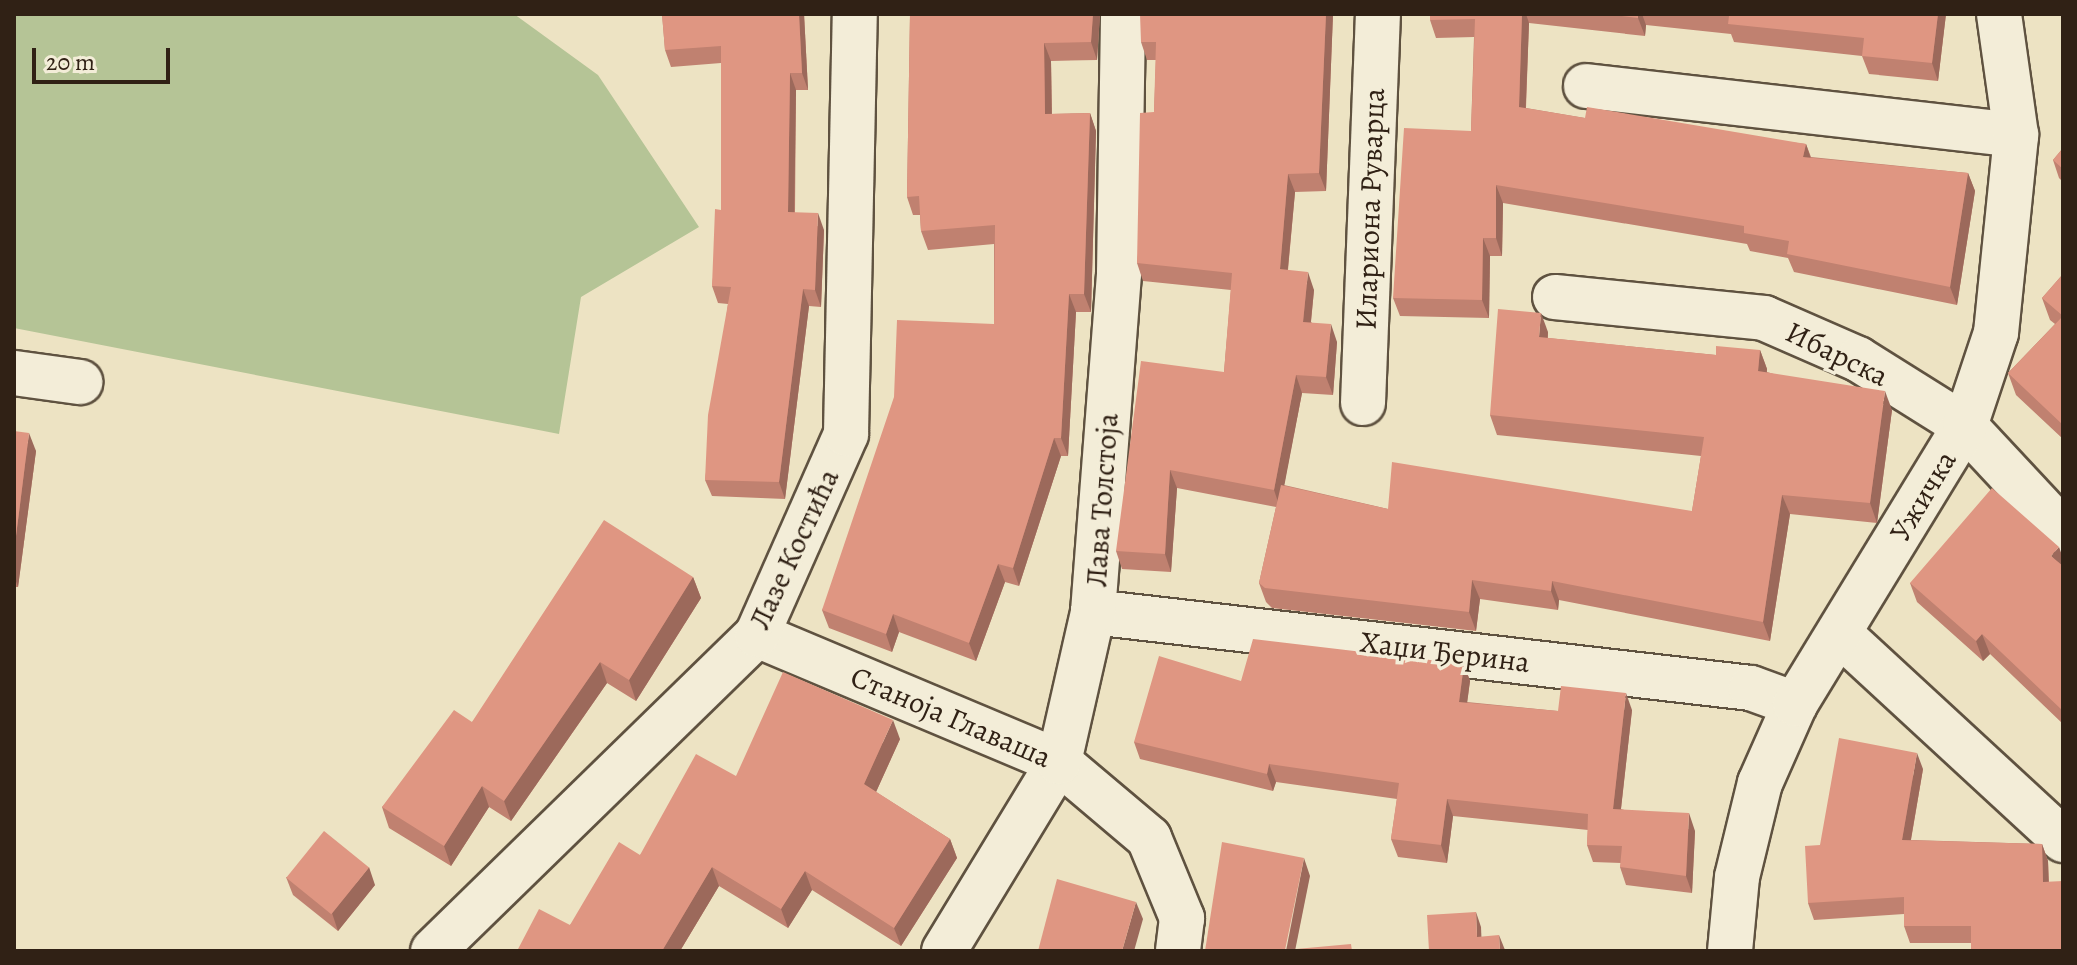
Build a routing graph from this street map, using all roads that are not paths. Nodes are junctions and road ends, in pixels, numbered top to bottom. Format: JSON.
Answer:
{"nodes":[{"id":1,"x":855,"y":14,"type":"edge"},
{"id":2,"x":1123,"y":14,"type":"edge"},
{"id":3,"x":1378,"y":14,"type":"edge"},
{"id":4,"x":1999,"y":14,"type":"edge"},
{"id":5,"x":1586,"y":86,"type":"dead end"},
{"id":6,"x":2016,"y":135,"type":"junction"},
{"id":7,"x":1555,"y":297,"type":"dead end"},
{"id":8,"x":14,"y":373,"type":"edge"},
{"id":9,"x":80,"y":382,"type":"dead end"},
{"id":10,"x":1363,"y":403,"type":"dead end"},
{"id":11,"x":1965,"y":426,"type":"junction"},
{"id":12,"x":2063,"y":531,"type":"edge"},
{"id":13,"x":1093,"y":612,"type":"junction"},
{"id":14,"x":1840,"y":634,"type":"junction"},
{"id":15,"x":757,"y":635,"type":"junction"},
{"id":16,"x":1795,"y":704,"type":"junction"},
{"id":17,"x":1059,"y":762,"type":"junction"},
{"id":18,"x":2063,"y":840,"type":"edge"},
{"id":19,"x":433,"y":951,"type":"edge"},
{"id":20,"x":944,"y":951,"type":"edge"},
{"id":21,"x":1178,"y":951,"type":"edge"},
{"id":22,"x":1730,"y":951,"type":"edge"}],
"edges":[{"from":1,"to":15,"type":"street","name":"Лазе Костића"},
{"from":2,"to":13,"type":"street","name":"Лава Толстоја"},
{"from":3,"to":10,"type":"street","name":"Илариона Руварца"},
{"from":4,"to":6,"type":"street","name":"Ужичка"},
{"from":5,"to":6,"type":"street"},
{"from":6,"to":11,"type":"street","name":"Ужичка"},
{"from":7,"to":11,"type":"street","name":"Ибарска"},
{"from":8,"to":9,"type":"street"},
{"from":11,"to":12,"type":"street","name":"Ибарска"},
{"from":11,"to":14,"type":"street","name":"Ужичка"},
{"from":13,"to":16,"type":"street","name":"Хаџи Ђерина"},
{"from":13,"to":17,"type":"street","name":"Лава Толстоја"},
{"from":14,"to":16,"type":"street","name":"Ужичка"},
{"from":14,"to":18,"type":"street"},
{"from":15,"to":17,"type":"street","name":"Станоја Главаша"},
{"from":15,"to":19,"type":"street","name":"Лазе Костића"},
{"from":16,"to":22,"type":"street","name":"Ужичка"},
{"from":17,"to":20,"type":"street","name":"Лава Толстоја"},
{"from":17,"to":21,"type":"street","name":"Станоја Главаша"}]}
